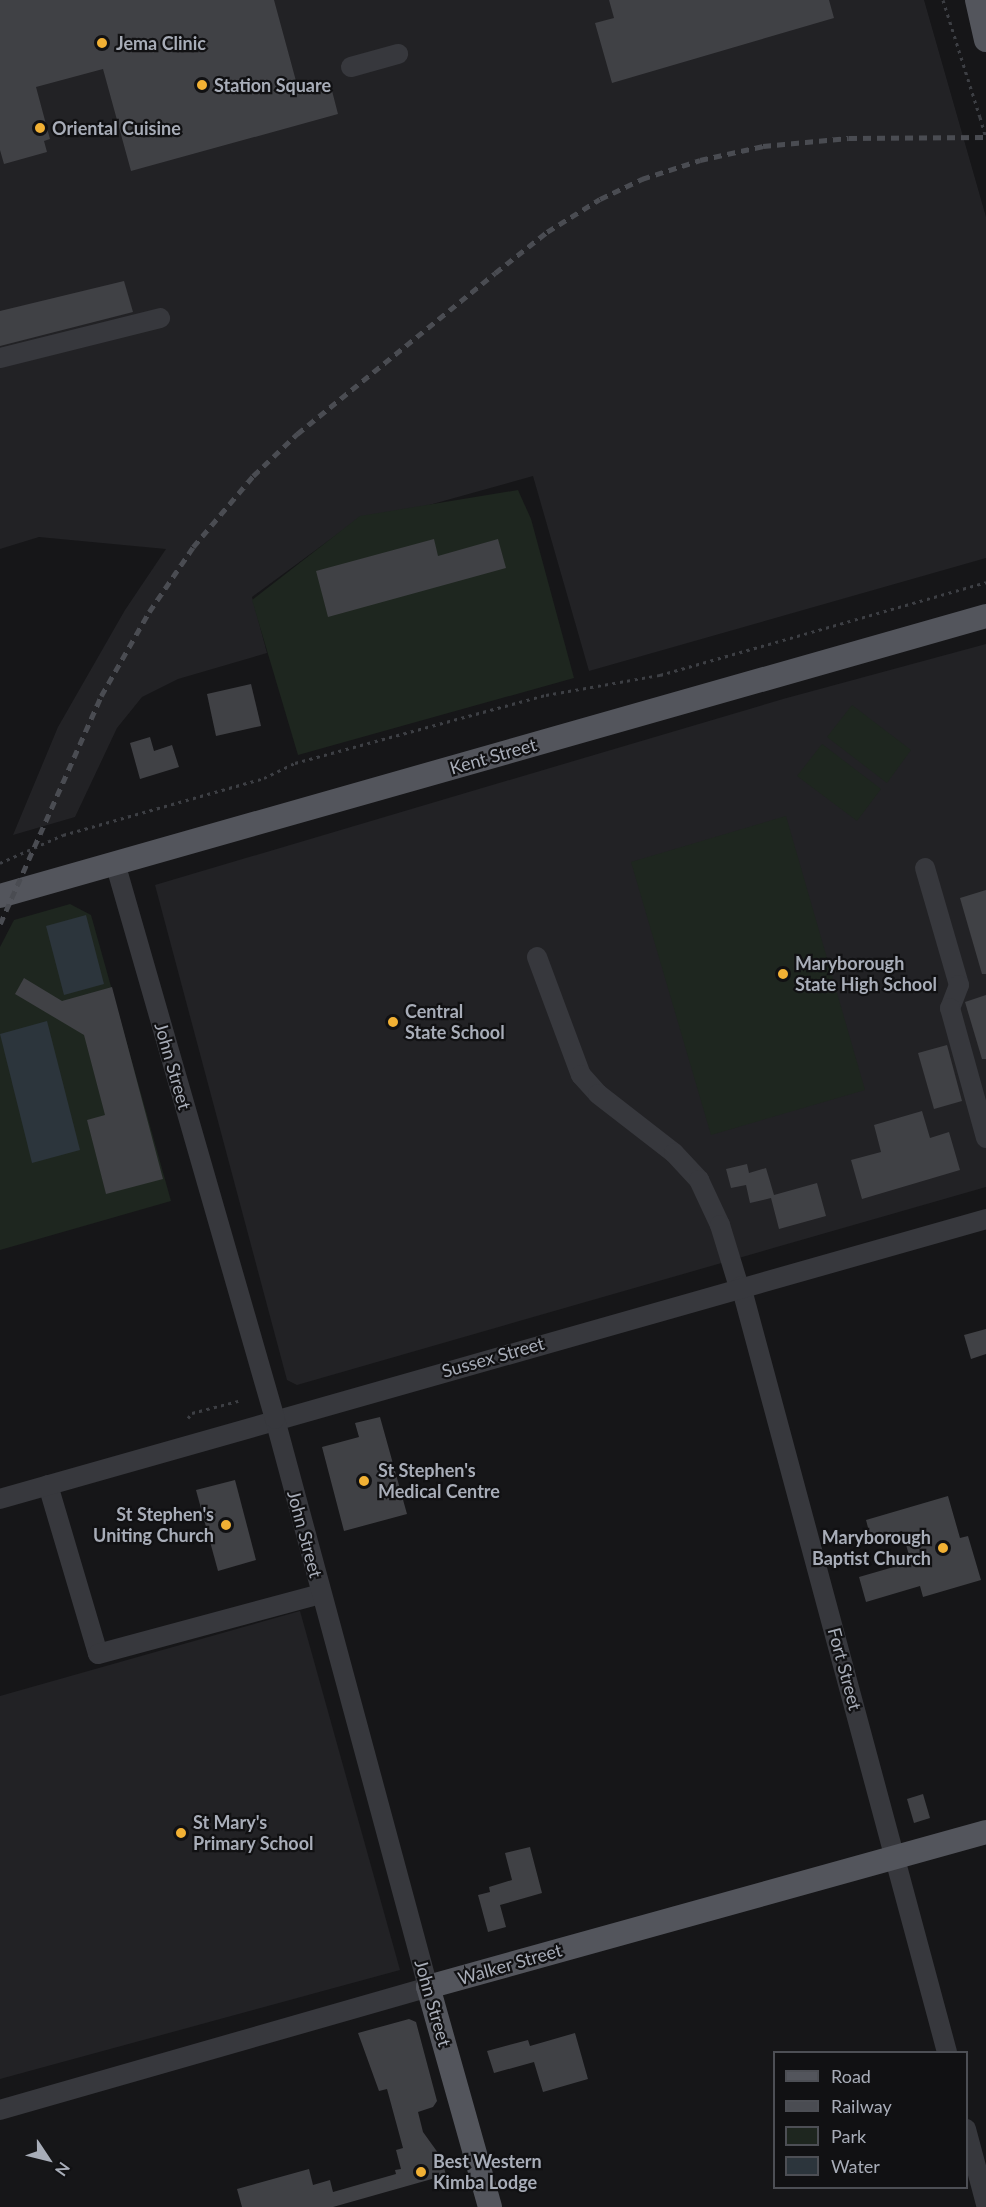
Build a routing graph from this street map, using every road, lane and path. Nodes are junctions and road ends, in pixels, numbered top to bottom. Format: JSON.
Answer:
{"nodes":[{"id":1,"x":943,"y":0,"type":"edge"},
{"id":2,"x":977,"y":0,"type":"edge"},
{"id":3,"x":986,"y":40,"type":"edge"},
{"id":4,"x":398,"y":54,"type":"dead end"},
{"id":5,"x":351,"y":67,"type":"dead end"},
{"id":6,"x":986,"y":138,"type":"edge"},
{"id":7,"x":160,"y":318,"type":"dead end"},
{"id":8,"x":0,"y":358,"type":"edge"},
{"id":9,"x":986,"y":582,"type":"edge"},
{"id":10,"x":986,"y":616,"type":"edge"},
{"id":11,"x":0,"y":862,"type":"edge"},
{"id":12,"x":115,"y":862,"type":"junction"},
{"id":13,"x":925,"y":868,"type":"dead end"},
{"id":14,"x":0,"y":896,"type":"edge"},
{"id":15,"x":537,"y":957,"type":"dead end"},
{"id":16,"x":986,"y":1138,"type":"edge"},
{"id":17,"x":986,"y":1219,"type":"edge"},
{"id":18,"x":740,"y":1286,"type":"junction"},
{"id":19,"x":238,"y":1401,"type":"dead end"},
{"id":20,"x":188,"y":1418,"type":"dead end"},
{"id":21,"x":275,"y":1419,"type":"junction"},
{"id":22,"x":48,"y":1485,"type":"junction"},
{"id":23,"x":0,"y":1499,"type":"edge"},
{"id":24,"x":321,"y":1594,"type":"junction"},
{"id":25,"x":986,"y":1832,"type":"edge"},
{"id":26,"x":896,"y":1857,"type":"junction"},
{"id":27,"x":428,"y":1987,"type":"junction"},
{"id":28,"x":947,"y":2051,"type":"edge"},
{"id":29,"x":0,"y":2110,"type":"edge"},
{"id":30,"x":968,"y":2136,"type":"edge"},
{"id":31,"x":986,"y":2204,"type":"edge"},
{"id":32,"x":490,"y":2207,"type":"edge"}],
"edges":[{"from":1,"to":6,"type":"path","bridge":true},
{"from":2,"to":3,"type":"main road"},
{"from":4,"to":5,"type":"street"},
{"from":7,"to":8,"type":"street"},
{"from":9,"to":11,"type":"path"},
{"from":10,"to":12,"type":"main road","name":"Kent Street"},
{"from":12,"to":14,"type":"main road","name":"Kent Street"},
{"from":12,"to":21,"type":"street","name":"John Street"},
{"from":13,"to":16,"type":"street"},
{"from":15,"to":18,"type":"street","name":"Fort Street"},
{"from":17,"to":18,"type":"street","name":"Sussex Street"},
{"from":18,"to":21,"type":"street","name":"Sussex Street"},
{"from":18,"to":26,"type":"street","name":"Fort Street"},
{"from":19,"to":20,"type":"path"},
{"from":21,"to":22,"type":"street","name":"Sussex Street"},
{"from":21,"to":24,"type":"street","name":"John Street"},
{"from":22,"to":23,"type":"street","name":"Sussex Street"},
{"from":22,"to":24,"type":"street"},
{"from":24,"to":27,"type":"street","name":"John Street"},
{"from":25,"to":26,"type":"main road","name":"Walker Street"},
{"from":26,"to":27,"type":"main road","name":"Walker Street"},
{"from":26,"to":28,"type":"street","name":"Fort Street"},
{"from":27,"to":29,"type":"street","name":"Walker Street"},
{"from":27,"to":32,"type":"main road","name":"John Street"},
{"from":30,"to":31,"type":"street"}]}
